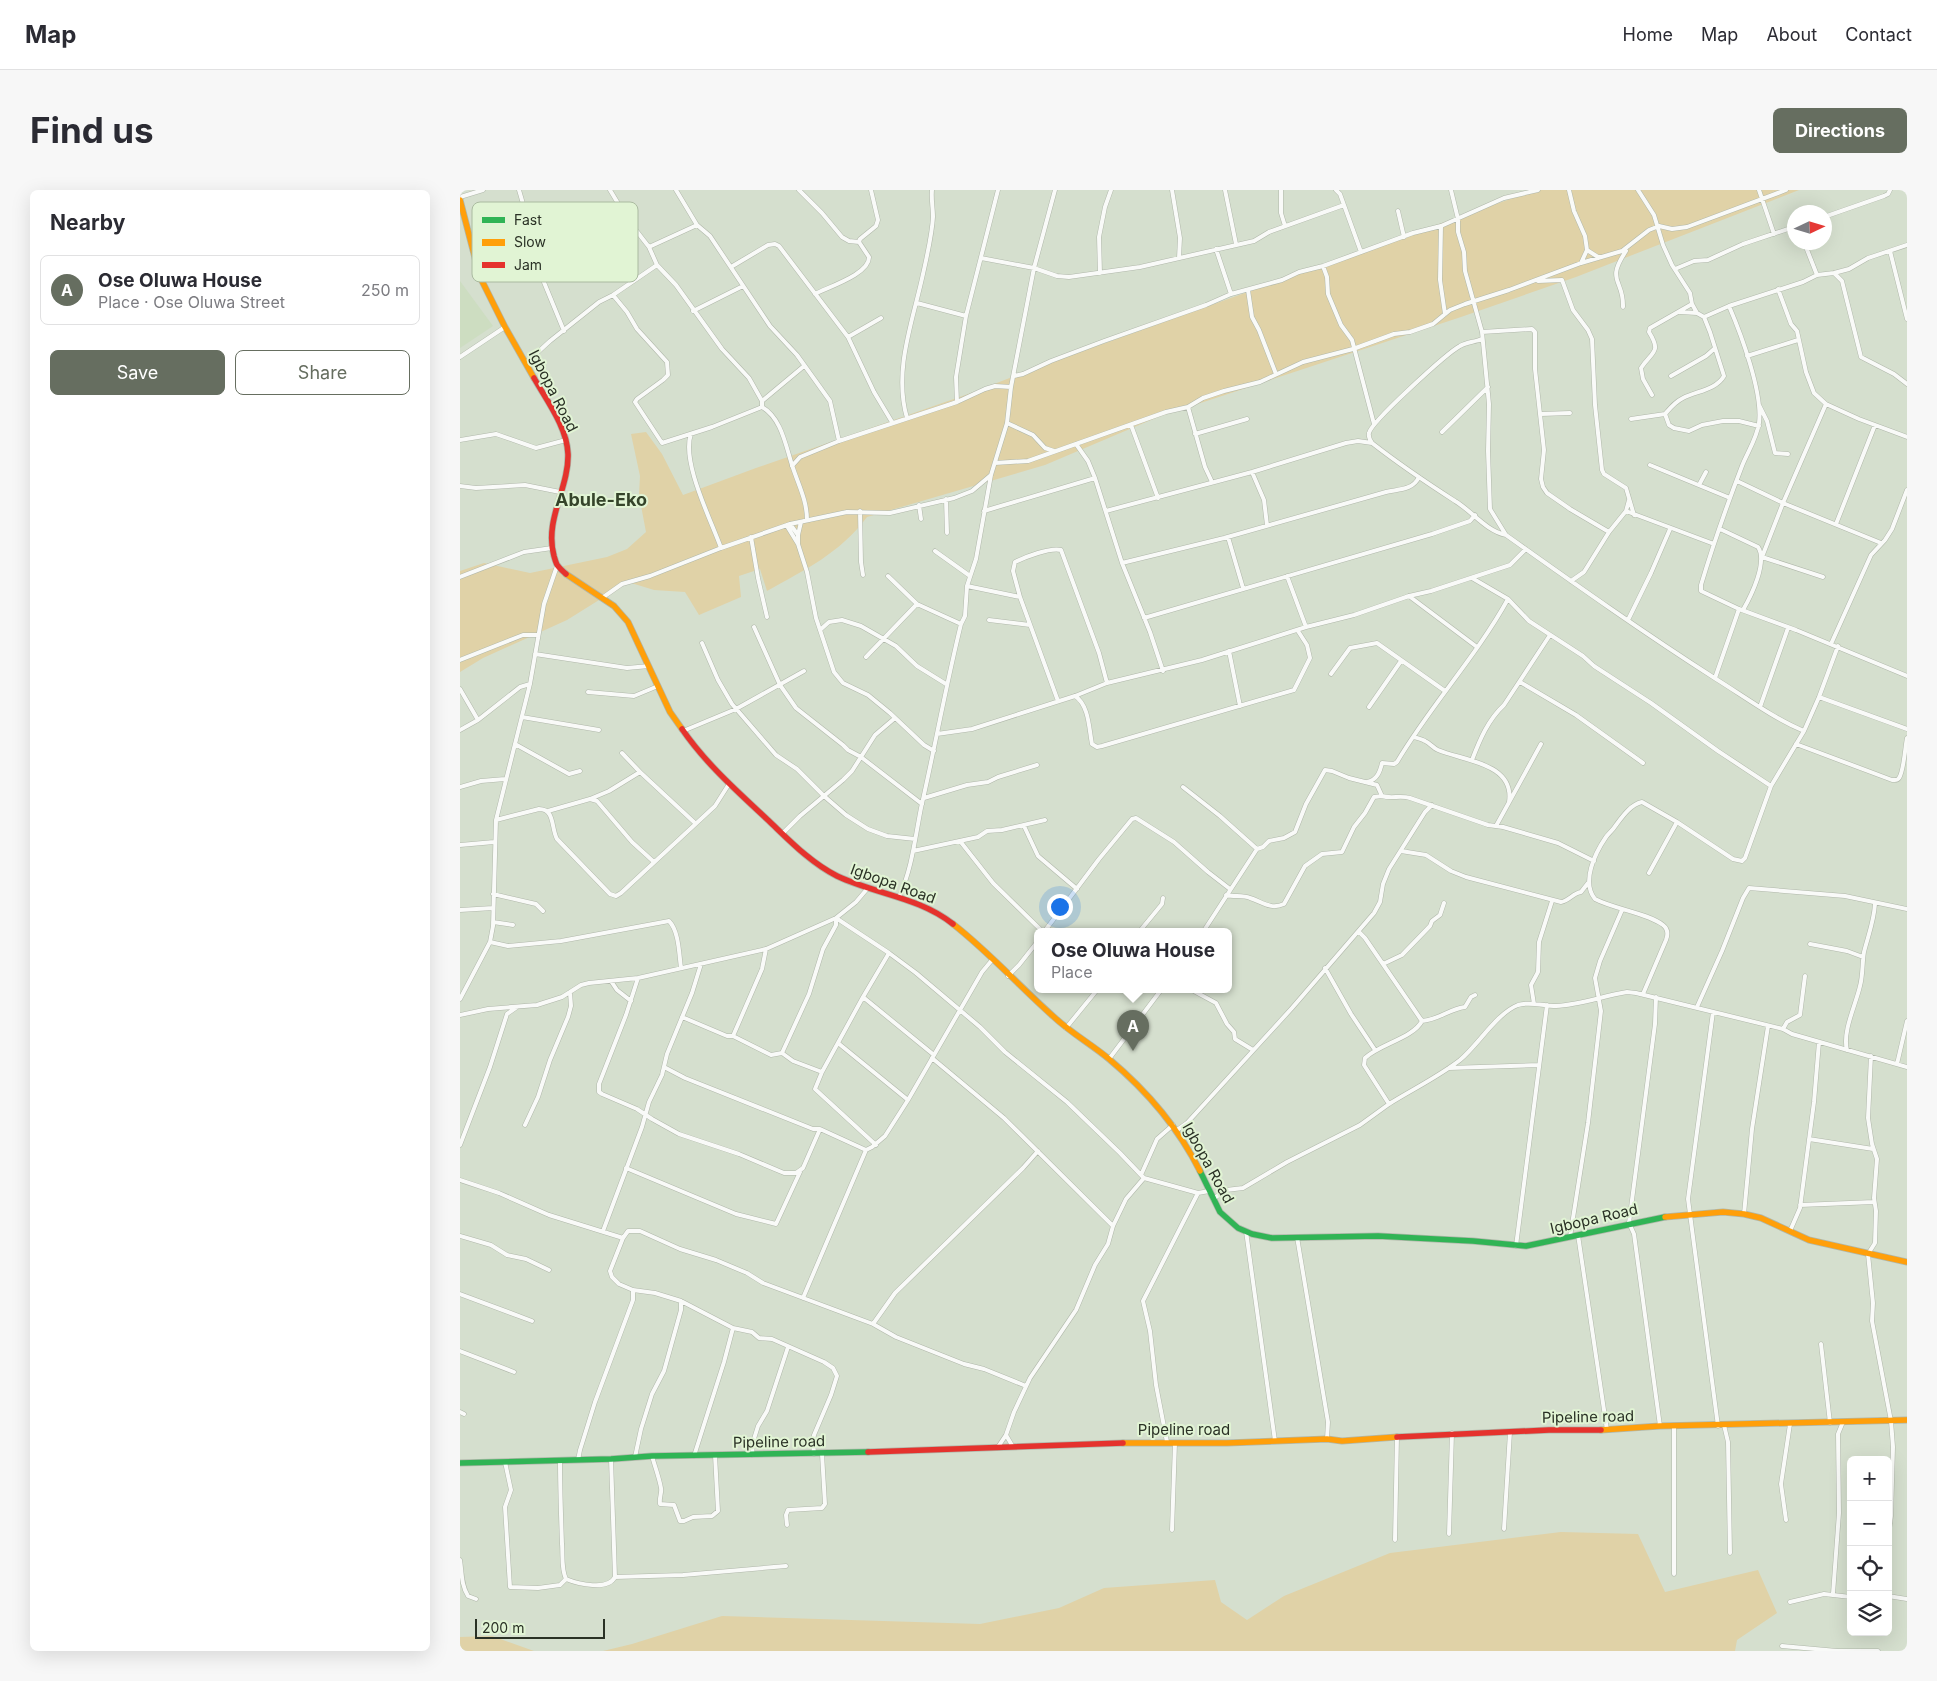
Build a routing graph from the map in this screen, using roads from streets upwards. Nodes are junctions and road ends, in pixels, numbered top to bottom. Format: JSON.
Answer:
{"nodes":[{"id":1,"x":483,"y":190,"type":"edge"},
{"id":2,"x":518,"y":190,"type":"edge"},
{"id":3,"x":676,"y":190,"type":"edge"},
{"id":4,"x":799,"y":190,"type":"edge"},
{"id":5,"x":871,"y":190,"type":"edge"},
{"id":6,"x":932,"y":190,"type":"edge"},
{"id":7,"x":998,"y":190,"type":"edge"},
{"id":8,"x":1055,"y":190,"type":"edge"},
{"id":9,"x":1111,"y":190,"type":"edge"},
{"id":10,"x":1172,"y":190,"type":"edge"},
{"id":11,"x":1225,"y":190,"type":"edge"},
{"id":12,"x":1281,"y":190,"type":"edge"},
{"id":13,"x":1336,"y":190,"type":"edge"},
{"id":14,"x":1452,"y":190,"type":"edge"},
{"id":15,"x":1538,"y":190,"type":"edge"},
{"id":16,"x":1569,"y":190,"type":"edge"},
{"id":17,"x":1638,"y":190,"type":"edge"},
{"id":18,"x":1759,"y":190,"type":"edge"},
{"id":19,"x":1786,"y":190,"type":"edge"},
{"id":20,"x":1890,"y":190,"type":"edge"},
{"id":21,"x":613,"y":191,"type":"edge"},
{"id":22,"x":1340,"y":192,"type":"edge"},
{"id":23,"x":460,"y":198,"type":"edge"},
{"id":24,"x":1762,"y":199,"type":"junction"},
{"id":25,"x":522,"y":202,"type":"edge"},
{"id":26,"x":619,"y":202,"type":"edge"},
{"id":27,"x":1344,"y":205,"type":"junction"},
{"id":28,"x":1398,"y":211,"type":"dead end"},
{"id":29,"x":1832,"y":214,"type":"edge"},
{"id":30,"x":1458,"y":219,"type":"junction"},
{"id":31,"x":697,"y":225,"type":"junction"},
{"id":32,"x":1285,"y":226,"type":"junction"},
{"id":33,"x":1441,"y":226,"type":"junction"},
{"id":34,"x":1659,"y":226,"type":"junction"},
{"id":35,"x":1787,"y":229,"type":"edge"},
{"id":36,"x":638,"y":233,"type":"edge"},
{"id":37,"x":1774,"y":234,"type":"junction"},
{"id":38,"x":1404,"y":237,"type":"junction"},
{"id":39,"x":859,"y":242,"type":"junction"},
{"id":40,"x":1236,"y":244,"type":"junction"},
{"id":41,"x":1907,"y":245,"type":"edge"},
{"id":42,"x":472,"y":247,"type":"edge"},
{"id":43,"x":649,"y":247,"type":"junction"},
{"id":44,"x":1216,"y":249,"type":"junction"},
{"id":45,"x":1627,"y":249,"type":"junction"},
{"id":46,"x":1587,"y":250,"type":"junction"},
{"id":47,"x":1807,"y":250,"type":"edge"},
{"id":48,"x":1890,"y":250,"type":"junction"},
{"id":49,"x":1361,"y":252,"type":"junction"},
{"id":50,"x":1603,"y":257,"type":"junction"},
{"id":51,"x":981,"y":258,"type":"junction"},
{"id":52,"x":1179,"y":258,"type":"junction"},
{"id":53,"x":1581,"y":263,"type":"junction"},
{"id":54,"x":656,"y":265,"type":"junction"},
{"id":55,"x":1323,"y":266,"type":"junction"},
{"id":56,"x":731,"y":267,"type":"junction"},
{"id":57,"x":1034,"y":268,"type":"junction"},
{"id":58,"x":1675,"y":269,"type":"junction"},
{"id":59,"x":1566,"y":270,"type":"junction"},
{"id":60,"x":1100,"y":273,"type":"junction"},
{"id":61,"x":1834,"y":273,"type":"junction"},
{"id":62,"x":1817,"y":275,"type":"junction"},
{"id":63,"x":638,"y":278,"type":"edge"},
{"id":64,"x":1562,"y":280,"type":"junction"},
{"id":65,"x":483,"y":282,"type":"edge"},
{"id":66,"x":544,"y":282,"type":"edge"},
{"id":67,"x":632,"y":282,"type":"edge"},
{"id":68,"x":1533,"y":282,"type":"junction"},
{"id":69,"x":743,"y":286,"type":"junction"},
{"id":70,"x":1778,"y":289,"type":"junction"},
{"id":71,"x":1248,"y":290,"type":"junction"},
{"id":72,"x":815,"y":294,"type":"junction"},
{"id":73,"x":1231,"y":294,"type":"junction"},
{"id":74,"x":613,"y":296,"type":"junction"},
{"id":75,"x":1472,"y":301,"type":"junction"},
{"id":76,"x":917,"y":303,"type":"junction"},
{"id":77,"x":1692,"y":304,"type":"junction"},
{"id":78,"x":1730,"y":306,"type":"junction"},
{"id":79,"x":1445,"y":308,"type":"junction"},
{"id":80,"x":1623,"y":308,"type":"dead end"},
{"id":81,"x":1450,"y":310,"type":"junction"},
{"id":82,"x":693,"y":311,"type":"junction"},
{"id":83,"x":1680,"y":312,"type":"junction"},
{"id":84,"x":1696,"y":313,"type":"junction"},
{"id":85,"x":1445,"y":314,"type":"junction"},
{"id":86,"x":966,"y":316,"type":"junction"},
{"id":87,"x":1704,"y":317,"type":"junction"},
{"id":88,"x":881,"y":318,"type":"dead end"},
{"id":89,"x":1907,"y":319,"type":"edge"},
{"id":90,"x":504,"y":327,"type":"junction"},
{"id":91,"x":564,"y":331,"type":"junction"},
{"id":92,"x":1482,"y":332,"type":"junction"},
{"id":93,"x":848,"y":337,"type":"junction"},
{"id":94,"x":1482,"y":339,"type":"junction"},
{"id":95,"x":1798,"y":340,"type":"junction"},
{"id":96,"x":1353,"y":349,"type":"junction"},
{"id":97,"x":1714,"y":349,"type":"junction"},
{"id":98,"x":1747,"y":356,"type":"junction"},
{"id":99,"x":460,"y":357,"type":"edge"},
{"id":100,"x":526,"y":363,"type":"junction"},
{"id":101,"x":804,"y":366,"type":"junction"},
{"id":102,"x":1276,"y":374,"type":"junction"},
{"id":103,"x":1014,"y":376,"type":"junction"},
{"id":104,"x":1671,"y":376,"type":"dead end"},
{"id":105,"x":1907,"y":384,"type":"edge"},
{"id":106,"x":1011,"y":387,"type":"junction"},
{"id":107,"x":1488,"y":387,"type":"junction"},
{"id":108,"x":1652,"y":395,"type":"dead end"},
{"id":109,"x":762,"y":401,"type":"junction"},
{"id":110,"x":957,"y":402,"type":"junction"},
{"id":111,"x":1758,"y":403,"type":"junction"},
{"id":112,"x":1826,"y":404,"type":"junction"},
{"id":113,"x":762,"y":407,"type":"junction"},
{"id":114,"x":1188,"y":407,"type":"junction"},
{"id":115,"x":1570,"y":413,"type":"dead end"},
{"id":116,"x":1541,"y":414,"type":"junction"},
{"id":117,"x":1666,"y":414,"type":"junction"},
{"id":118,"x":907,"y":418,"type":"junction"},
{"id":119,"x":1247,"y":419,"type":"dead end"},
{"id":120,"x":1631,"y":419,"type":"dead end"},
{"id":121,"x":892,"y":422,"type":"junction"},
{"id":122,"x":1007,"y":423,"type":"junction"},
{"id":123,"x":1374,"y":424,"type":"junction"},
{"id":124,"x":1131,"y":425,"type":"junction"},
{"id":125,"x":1875,"y":425,"type":"junction"},
{"id":126,"x":1759,"y":426,"type":"junction"},
{"id":127,"x":1442,"y":432,"type":"dead end"},
{"id":128,"x":691,"y":434,"type":"junction"},
{"id":129,"x":1195,"y":434,"type":"junction"},
{"id":130,"x":1907,"y":436,"type":"edge"},
{"id":131,"x":460,"y":440,"type":"edge"},
{"id":132,"x":566,"y":440,"type":"junction"},
{"id":133,"x":839,"y":441,"type":"junction"},
{"id":134,"x":1076,"y":444,"type":"junction"},
{"id":135,"x":1372,"y":444,"type":"junction"},
{"id":136,"x":1055,"y":451,"type":"junction"},
{"id":137,"x":1788,"y":454,"type":"dead end"},
{"id":138,"x":995,"y":463,"type":"junction"},
{"id":139,"x":792,"y":466,"type":"junction"},
{"id":140,"x":1650,"y":466,"type":"dead end"},
{"id":141,"x":1252,"y":472,"type":"junction"},
{"id":142,"x":1706,"y":472,"type":"dead end"},
{"id":143,"x":991,"y":475,"type":"junction"},
{"id":144,"x":1419,"y":477,"type":"junction"},
{"id":145,"x":1094,"y":478,"type":"junction"},
{"id":146,"x":1737,"y":481,"type":"junction"},
{"id":147,"x":1212,"y":482,"type":"junction"},
{"id":148,"x":1699,"y":485,"type":"junction"},
{"id":149,"x":460,"y":486,"type":"edge"},
{"id":150,"x":1907,"y":490,"type":"edge"},
{"id":151,"x":560,"y":492,"type":"junction"},
{"id":152,"x":1158,"y":498,"type":"junction"},
{"id":153,"x":1730,"y":498,"type":"junction"},
{"id":154,"x":946,"y":499,"type":"junction"},
{"id":155,"x":1629,"y":500,"type":"junction"},
{"id":156,"x":1784,"y":503,"type":"junction"},
{"id":157,"x":919,"y":505,"type":"junction"},
{"id":158,"x":860,"y":511,"type":"junction"},
{"id":159,"x":1106,"y":511,"type":"junction"},
{"id":160,"x":1626,"y":511,"type":"junction"},
{"id":161,"x":984,"y":512,"type":"junction"},
{"id":162,"x":1475,"y":515,"type":"junction"},
{"id":163,"x":1634,"y":515,"type":"junction"},
{"id":164,"x":922,"y":518,"type":"dead end"},
{"id":165,"x":807,"y":520,"type":"junction"},
{"id":166,"x":801,"y":522,"type":"junction"},
{"id":167,"x":1836,"y":524,"type":"junction"},
{"id":168,"x":788,"y":525,"type":"junction"},
{"id":169,"x":1267,"y":525,"type":"junction"},
{"id":170,"x":1670,"y":529,"type":"junction"},
{"id":171,"x":1720,"y":529,"type":"junction"},
{"id":172,"x":947,"y":532,"type":"dead end"},
{"id":173,"x":1609,"y":532,"type":"junction"},
{"id":174,"x":798,"y":535,"type":"junction"},
{"id":175,"x":1506,"y":535,"type":"junction"},
{"id":176,"x":1228,"y":537,"type":"junction"},
{"id":177,"x":751,"y":538,"type":"junction"},
{"id":178,"x":1881,"y":543,"type":"junction"},
{"id":179,"x":798,"y":544,"type":"junction"},
{"id":180,"x":1714,"y":544,"type":"junction"},
{"id":181,"x":552,"y":548,"type":"junction"},
{"id":182,"x":721,"y":548,"type":"junction"},
{"id":183,"x":1526,"y":549,"type":"junction"},
{"id":184,"x":935,"y":551,"type":"dead end"},
{"id":185,"x":1762,"y":557,"type":"junction"},
{"id":186,"x":1122,"y":563,"type":"junction"},
{"id":187,"x":557,"y":566,"type":"junction"},
{"id":188,"x":863,"y":575,"type":"dead end"},
{"id":189,"x":888,"y":576,"type":"dead end"},
{"id":190,"x":970,"y":576,"type":"junction"},
{"id":191,"x":1287,"y":576,"type":"junction"},
{"id":192,"x":460,"y":577,"type":"edge"},
{"id":193,"x":1472,"y":578,"type":"junction"},
{"id":194,"x":1823,"y":578,"type":"dead end"},
{"id":195,"x":1571,"y":581,"type":"junction"},
{"id":196,"x":967,"y":586,"type":"junction"},
{"id":197,"x":1243,"y":588,"type":"junction"},
{"id":198,"x":1408,"y":596,"type":"junction"},
{"id":199,"x":1020,"y":597,"type":"junction"},
{"id":200,"x":602,"y":598,"type":"junction"},
{"id":201,"x":1508,"y":600,"type":"junction"},
{"id":202,"x":917,"y":604,"type":"junction"},
{"id":203,"x":1741,"y":610,"type":"junction"},
{"id":204,"x":767,"y":617,"type":"dead end"},
{"id":205,"x":1144,"y":618,"type":"junction"},
{"id":206,"x":989,"y":620,"type":"dead end"},
{"id":207,"x":1628,"y":620,"type":"junction"},
{"id":208,"x":961,"y":624,"type":"junction"},
{"id":209,"x":1030,"y":624,"type":"junction"},
{"id":210,"x":754,"y":627,"type":"dead end"},
{"id":211,"x":1306,"y":627,"type":"junction"},
{"id":212,"x":1788,"y":628,"type":"junction"},
{"id":213,"x":820,"y":630,"type":"junction"},
{"id":214,"x":1298,"y":631,"type":"junction"},
{"id":215,"x":538,"y":635,"type":"junction"},
{"id":216,"x":1550,"y":635,"type":"junction"},
{"id":217,"x":882,"y":639,"type":"junction"},
{"id":218,"x":702,"y":643,"type":"dead end"},
{"id":219,"x":1831,"y":644,"type":"junction"},
{"id":220,"x":1477,"y":646,"type":"junction"},
{"id":221,"x":1838,"y":646,"type":"junction"},
{"id":222,"x":1229,"y":651,"type":"junction"},
{"id":223,"x":535,"y":654,"type":"junction"},
{"id":224,"x":866,"y":657,"type":"dead end"},
{"id":225,"x":460,"y":660,"type":"edge"},
{"id":226,"x":1401,"y":661,"type":"junction"},
{"id":227,"x":649,"y":666,"type":"junction"},
{"id":228,"x":804,"y":670,"type":"dead end"},
{"id":229,"x":1163,"y":671,"type":"junction"},
{"id":230,"x":1331,"y":674,"type":"dead end"},
{"id":231,"x":1907,"y":676,"type":"edge"},
{"id":232,"x":1715,"y":678,"type":"junction"},
{"id":233,"x":1520,"y":682,"type":"junction"},
{"id":234,"x":1107,"y":683,"type":"junction"},
{"id":235,"x":530,"y":684,"type":"junction"},
{"id":236,"x":946,"y":684,"type":"junction"},
{"id":237,"x":780,"y":685,"type":"junction"},
{"id":238,"x":658,"y":686,"type":"junction"},
{"id":239,"x":460,"y":690,"type":"edge"},
{"id":240,"x":1445,"y":691,"type":"junction"},
{"id":241,"x":588,"y":692,"type":"dead end"},
{"id":242,"x":1075,"y":696,"type":"junction"},
{"id":243,"x":1819,"y":697,"type":"junction"},
{"id":244,"x":1058,"y":702,"type":"junction"},
{"id":245,"x":1240,"y":706,"type":"junction"},
{"id":246,"x":1369,"y":707,"type":"dead end"},
{"id":247,"x":1760,"y":707,"type":"junction"},
{"id":248,"x":736,"y":709,"type":"junction"},
{"id":249,"x":522,"y":717,"type":"junction"},
{"id":250,"x":895,"y":718,"type":"junction"},
{"id":251,"x":478,"y":720,"type":"junction"},
{"id":252,"x":1907,"y":729,"type":"edge"},
{"id":253,"x":460,"y":730,"type":"edge"},
{"id":254,"x":599,"y":730,"type":"dead end"},
{"id":255,"x":683,"y":731,"type":"junction"},
{"id":256,"x":1804,"y":731,"type":"junction"},
{"id":257,"x":937,"y":734,"type":"junction"},
{"id":258,"x":1414,"y":737,"type":"junction"},
{"id":259,"x":1907,"y":738,"type":"edge"},
{"id":260,"x":515,"y":744,"type":"junction"},
{"id":261,"x":1541,"y":744,"type":"dead end"},
{"id":262,"x":1796,"y":744,"type":"junction"},
{"id":263,"x":934,"y":751,"type":"junction"},
{"id":264,"x":622,"y":753,"type":"dead end"},
{"id":265,"x":861,"y":757,"type":"junction"},
{"id":266,"x":1472,"y":760,"type":"junction"},
{"id":267,"x":1643,"y":763,"type":"dead end"},
{"id":268,"x":1037,"y":765,"type":"dead end"},
{"id":269,"x":580,"y":771,"type":"dead end"},
{"id":270,"x":640,"y":772,"type":"junction"},
{"id":271,"x":505,"y":779,"type":"junction"},
{"id":272,"x":1364,"y":782,"type":"junction"},
{"id":273,"x":729,"y":784,"type":"junction"},
{"id":274,"x":1771,"y":786,"type":"junction"},
{"id":275,"x":460,"y":788,"type":"edge"},
{"id":276,"x":1183,"y":788,"type":"dead end"},
{"id":277,"x":824,"y":796,"type":"junction"},
{"id":278,"x":1382,"y":796,"type":"junction"},
{"id":279,"x":924,"y":798,"type":"junction"},
{"id":280,"x":590,"y":799,"type":"junction"},
{"id":281,"x":1509,"y":802,"type":"junction"},
{"id":282,"x":922,"y":804,"type":"junction"},
{"id":283,"x":1432,"y":805,"type":"junction"},
{"id":284,"x":548,"y":811,"type":"junction"},
{"id":285,"x":496,"y":820,"type":"junction"},
{"id":286,"x":1045,"y":820,"type":"dead end"},
{"id":287,"x":1677,"y":822,"type":"junction"},
{"id":288,"x":695,"y":823,"type":"junction"},
{"id":289,"x":1024,"y":826,"type":"junction"},
{"id":290,"x":1496,"y":826,"type":"junction"},
{"id":291,"x":782,"y":834,"type":"junction"},
{"id":292,"x":915,"y":839,"type":"junction"},
{"id":293,"x":960,"y":841,"type":"junction"},
{"id":294,"x":494,"y":842,"type":"junction"},
{"id":295,"x":460,"y":844,"type":"edge"},
{"id":296,"x":1257,"y":849,"type":"junction"},
{"id":297,"x":913,"y":851,"type":"junction"},
{"id":298,"x":1401,"y":851,"type":"junction"},
{"id":299,"x":1594,"y":861,"type":"junction"},
{"id":300,"x":654,"y":862,"type":"junction"},
{"id":301,"x":1649,"y":873,"type":"dead end"},
{"id":302,"x":1588,"y":883,"type":"junction"},
{"id":303,"x":867,"y":889,"type":"junction"},
{"id":304,"x":1077,"y":889,"type":"junction"},
{"id":305,"x":1230,"y":889,"type":"junction"},
{"id":306,"x":493,"y":894,"type":"junction"},
{"id":307,"x":1226,"y":895,"type":"junction"},
{"id":308,"x":899,"y":897,"type":"junction"},
{"id":309,"x":1162,"y":898,"type":"dead end"},
{"id":310,"x":1552,"y":900,"type":"junction"},
{"id":311,"x":1444,"y":903,"type":"dead end"},
{"id":312,"x":1875,"y":904,"type":"junction"},
{"id":313,"x":493,"y":908,"type":"junction"},
{"id":314,"x":1907,"y":909,"type":"edge"},
{"id":315,"x":460,"y":910,"type":"edge"},
{"id":316,"x":1622,"y":910,"type":"junction"},
{"id":317,"x":543,"y":911,"type":"dead end"},
{"id":318,"x":836,"y":918,"type":"junction"},
{"id":319,"x":493,"y":922,"type":"junction"},
{"id":320,"x":513,"y":925,"type":"dead end"},
{"id":321,"x":1040,"y":928,"type":"edge"},
{"id":322,"x":1047,"y":928,"type":"edge"},
{"id":323,"x":1142,"y":928,"type":"edge"},
{"id":324,"x":1205,"y":928,"type":"edge"},
{"id":325,"x":1359,"y":932,"type":"junction"},
{"id":326,"x":490,"y":942,"type":"junction"},
{"id":327,"x":1810,"y":944,"type":"dead end"},
{"id":328,"x":1034,"y":946,"type":"edge"},
{"id":329,"x":766,"y":949,"type":"junction"},
{"id":330,"x":889,"y":953,"type":"junction"},
{"id":331,"x":1863,"y":956,"type":"junction"},
{"id":332,"x":992,"y":960,"type":"junction"},
{"id":333,"x":701,"y":964,"type":"junction"},
{"id":334,"x":1383,"y":964,"type":"junction"},
{"id":335,"x":695,"y":965,"type":"junction"},
{"id":336,"x":682,"y":968,"type":"junction"},
{"id":337,"x":1325,"y":968,"type":"junction"},
{"id":338,"x":699,"y":969,"type":"junction"},
{"id":339,"x":1008,"y":976,"type":"junction"},
{"id":340,"x":1805,"y":976,"type":"dead end"},
{"id":341,"x":638,"y":978,"type":"junction"},
{"id":342,"x":611,"y":981,"type":"junction"},
{"id":343,"x":570,"y":992,"type":"junction"},
{"id":344,"x":1095,"y":993,"type":"edge"},
{"id":345,"x":1159,"y":993,"type":"edge"},
{"id":346,"x":1198,"y":993,"type":"edge"},
{"id":347,"x":1643,"y":994,"type":"junction"},
{"id":348,"x":1475,"y":995,"type":"dead end"},
{"id":349,"x":1599,"y":997,"type":"junction"},
{"id":350,"x":1656,"y":997,"type":"junction"},
{"id":351,"x":863,"y":998,"type":"junction"},
{"id":352,"x":460,"y":1000,"type":"edge"},
{"id":353,"x":631,"y":1000,"type":"junction"},
{"id":354,"x":1534,"y":1004,"type":"junction"},
{"id":355,"x":1547,"y":1005,"type":"junction"},
{"id":356,"x":518,"y":1006,"type":"junction"},
{"id":357,"x":1697,"y":1007,"type":"junction"},
{"id":358,"x":959,"y":1011,"type":"junction"},
{"id":359,"x":1713,"y":1012,"type":"junction"},
{"id":360,"x":460,"y":1015,"type":"edge"},
{"id":361,"x":682,"y":1017,"type":"junction"},
{"id":362,"x":1422,"y":1021,"type":"junction"},
{"id":363,"x":1907,"y":1021,"type":"edge"},
{"id":364,"x":1768,"y":1026,"type":"junction"},
{"id":365,"x":1066,"y":1028,"type":"junction"},
{"id":366,"x":1783,"y":1029,"type":"junction"},
{"id":367,"x":733,"y":1036,"type":"junction"},
{"id":368,"x":1819,"y":1042,"type":"junction"},
{"id":369,"x":838,"y":1043,"type":"junction"},
{"id":370,"x":1253,"y":1050,"type":"junction"},
{"id":371,"x":1375,"y":1050,"type":"junction"},
{"id":372,"x":1847,"y":1050,"type":"junction"},
{"id":373,"x":782,"y":1053,"type":"junction"},
{"id":374,"x":1871,"y":1056,"type":"junction"},
{"id":375,"x":933,"y":1057,"type":"junction"},
{"id":376,"x":1109,"y":1059,"type":"junction"},
{"id":377,"x":1897,"y":1064,"type":"junction"},
{"id":378,"x":1539,"y":1065,"type":"junction"},
{"id":379,"x":664,"y":1067,"type":"junction"},
{"id":380,"x":1907,"y":1067,"type":"edge"},
{"id":381,"x":1449,"y":1068,"type":"junction"},
{"id":382,"x":822,"y":1072,"type":"junction"},
{"id":383,"x":908,"y":1100,"type":"junction"},
{"id":384,"x":1389,"y":1104,"type":"junction"},
{"id":385,"x":645,"y":1115,"type":"junction"},
{"id":386,"x":525,"y":1125,"type":"dead end"},
{"id":387,"x":1175,"y":1127,"type":"junction"},
{"id":388,"x":820,"y":1129,"type":"junction"},
{"id":389,"x":1809,"y":1139,"type":"junction"},
{"id":390,"x":460,"y":1145,"type":"edge"},
{"id":391,"x":876,"y":1145,"type":"junction"},
{"id":392,"x":1873,"y":1149,"type":"junction"},
{"id":393,"x":866,"y":1150,"type":"junction"},
{"id":394,"x":1038,"y":1151,"type":"junction"},
{"id":395,"x":626,"y":1168,"type":"junction"},
{"id":396,"x":800,"y":1172,"type":"junction"},
{"id":397,"x":1142,"y":1177,"type":"junction"},
{"id":398,"x":460,"y":1180,"type":"edge"},
{"id":399,"x":1209,"y":1191,"type":"junction"},
{"id":400,"x":1198,"y":1192,"type":"junction"},
{"id":401,"x":1213,"y":1199,"type":"junction"},
{"id":402,"x":1874,"y":1202,"type":"junction"},
{"id":403,"x":1800,"y":1205,"type":"junction"},
{"id":404,"x":1690,"y":1213,"type":"junction"},
{"id":405,"x":1744,"y":1214,"type":"junction"},
{"id":406,"x":1629,"y":1223,"type":"junction"},
{"id":407,"x":1113,"y":1226,"type":"junction"},
{"id":408,"x":603,"y":1231,"type":"junction"},
{"id":409,"x":1246,"y":1231,"type":"junction"},
{"id":410,"x":1790,"y":1231,"type":"junction"},
{"id":411,"x":1578,"y":1235,"type":"junction"},
{"id":412,"x":460,"y":1236,"type":"edge"},
{"id":413,"x":1297,"y":1237,"type":"junction"},
{"id":414,"x":1570,"y":1237,"type":"junction"},
{"id":415,"x":623,"y":1238,"type":"junction"},
{"id":416,"x":1516,"y":1246,"type":"junction"},
{"id":417,"x":1868,"y":1254,"type":"junction"},
{"id":418,"x":1907,"y":1262,"type":"edge"},
{"id":419,"x":548,"y":1270,"type":"dead end"},
{"id":420,"x":633,"y":1290,"type":"junction"},
{"id":421,"x":460,"y":1294,"type":"edge"},
{"id":422,"x":803,"y":1298,"type":"junction"},
{"id":423,"x":681,"y":1301,"type":"junction"},
{"id":424,"x":532,"y":1321,"type":"dead end"},
{"id":425,"x":873,"y":1324,"type":"junction"},
{"id":426,"x":733,"y":1328,"type":"junction"},
{"id":427,"x":1821,"y":1344,"type":"dead end"},
{"id":428,"x":788,"y":1347,"type":"junction"},
{"id":429,"x":460,"y":1351,"type":"edge"},
{"id":430,"x":514,"y":1372,"type":"dead end"},
{"id":431,"x":1026,"y":1386,"type":"junction"},
{"id":432,"x":1907,"y":1420,"type":"edge"},
{"id":433,"x":1891,"y":1421,"type":"junction"},
{"id":434,"x":1843,"y":1422,"type":"junction"},
{"id":435,"x":1830,"y":1423,"type":"junction"},
{"id":436,"x":1790,"y":1424,"type":"junction"},
{"id":437,"x":1721,"y":1425,"type":"junction"},
{"id":438,"x":1660,"y":1426,"type":"junction"},
{"id":439,"x":1674,"y":1426,"type":"junction"},
{"id":440,"x":1607,"y":1430,"type":"junction"},
{"id":441,"x":1510,"y":1432,"type":"junction"},
{"id":442,"x":1452,"y":1433,"type":"junction"},
{"id":443,"x":1006,"y":1435,"type":"junction"},
{"id":444,"x":1397,"y":1436,"type":"junction"},
{"id":445,"x":1327,"y":1440,"type":"junction"},
{"id":446,"x":1275,"y":1441,"type":"junction"},
{"id":447,"x":1167,"y":1442,"type":"junction"},
{"id":448,"x":1175,"y":1443,"type":"junction"},
{"id":449,"x":998,"y":1447,"type":"junction"},
{"id":450,"x":1013,"y":1447,"type":"junction"},
{"id":451,"x":814,"y":1454,"type":"junction"},
{"id":452,"x":822,"y":1454,"type":"junction"},
{"id":453,"x":752,"y":1455,"type":"junction"},
{"id":454,"x":652,"y":1456,"type":"junction"},
{"id":455,"x":694,"y":1456,"type":"junction"},
{"id":456,"x":715,"y":1456,"type":"junction"},
{"id":457,"x":635,"y":1457,"type":"junction"},
{"id":458,"x":611,"y":1459,"type":"junction"},
{"id":459,"x":560,"y":1460,"type":"junction"},
{"id":460,"x":578,"y":1460,"type":"junction"},
{"id":461,"x":505,"y":1462,"type":"junction"},
{"id":462,"x":460,"y":1463,"type":"edge"},
{"id":463,"x":1786,"y":1520,"type":"dead end"},
{"id":464,"x":787,"y":1525,"type":"dead end"},
{"id":465,"x":1504,"y":1529,"type":"dead end"},
{"id":466,"x":1172,"y":1530,"type":"dead end"},
{"id":467,"x":1449,"y":1534,"type":"dead end"},
{"id":468,"x":1395,"y":1540,"type":"dead end"},
{"id":469,"x":1888,"y":1546,"type":"edge"},
{"id":470,"x":1730,"y":1553,"type":"dead end"},
{"id":471,"x":460,"y":1560,"type":"edge"},
{"id":472,"x":786,"y":1566,"type":"dead end"},
{"id":473,"x":1674,"y":1574,"type":"dead end"},
{"id":474,"x":615,"y":1577,"type":"junction"},
{"id":475,"x":566,"y":1579,"type":"junction"},
{"id":476,"x":1833,"y":1594,"type":"junction"},
{"id":477,"x":1847,"y":1596,"type":"edge"},
{"id":478,"x":1892,"y":1596,"type":"edge"},
{"id":479,"x":476,"y":1599,"type":"dead end"},
{"id":480,"x":1907,"y":1599,"type":"edge"},
{"id":481,"x":1790,"y":1602,"type":"dead end"},
{"id":482,"x":1782,"y":1646,"type":"dead end"},
{"id":483,"x":1876,"y":1651,"type":"edge"}],
"edges":[{"from":1,"to":23,"type":"street"},
{"from":2,"to":25,"type":"street"},
{"from":3,"to":31,"type":"street"},
{"from":4,"to":39,"type":"street"},
{"from":5,"to":39,"type":"street"},
{"from":6,"to":76,"type":"street"},
{"from":7,"to":51,"type":"street"},
{"from":8,"to":57,"type":"street"},
{"from":9,"to":60,"type":"street"},
{"from":10,"to":52,"type":"street"},
{"from":11,"to":40,"type":"street"},
{"from":12,"to":32,"type":"street"},
{"from":13,"to":22,"type":"street"},
{"from":14,"to":30,"type":"street"},
{"from":15,"to":30,"type":"street"},
{"from":16,"to":46,"type":"street"},
{"from":17,"to":34,"type":"street"},
{"from":18,"to":24,"type":"street"},
{"from":19,"to":24,"type":"street"},
{"from":20,"to":29,"type":"street"},
{"from":21,"to":26,"type":"street"},
{"from":22,"to":27,"type":"street"},
{"from":23,"to":42,"type":"street","name":"Igbopa Road"},
{"from":24,"to":34,"type":"street"},
{"from":24,"to":37,"type":"street"},
{"from":27,"to":32,"type":"street"},
{"from":27,"to":49,"type":"street"},
{"from":28,"to":38,"type":"street"},
{"from":30,"to":33,"type":"street"},
{"from":30,"to":75,"type":"street"},
{"from":31,"to":43,"type":"street"},
{"from":31,"to":56,"type":"street"},
{"from":32,"to":40,"type":"street"},
{"from":33,"to":38,"type":"street"},
{"from":33,"to":79,"type":"street"},
{"from":34,"to":45,"type":"street"},
{"from":34,"to":58,"type":"street"},
{"from":35,"to":37,"type":"street"},
{"from":36,"to":43,"type":"street"},
{"from":37,"to":58,"type":"street"},
{"from":38,"to":49,"type":"street"},
{"from":39,"to":72,"type":"street"},
{"from":40,"to":44,"type":"street"},
{"from":41,"to":48,"type":"street"},
{"from":43,"to":54,"type":"street"},
{"from":44,"to":52,"type":"street"},
{"from":44,"to":73,"type":"street"},
{"from":45,"to":50,"type":"street"},
{"from":45,"to":80,"type":"street"},
{"from":46,"to":50,"type":"street"},
{"from":46,"to":53,"type":"street"},
{"from":47,"to":62,"type":"street"},
{"from":48,"to":61,"type":"street"},
{"from":48,"to":89,"type":"street"},
{"from":49,"to":55,"type":"street"},
{"from":50,"to":53,"type":"street"},
{"from":51,"to":57,"type":"street"},
{"from":51,"to":86,"type":"street"},
{"from":52,"to":60,"type":"street"},
{"from":53,"to":59,"type":"street"},
{"from":54,"to":63,"type":"street"},
{"from":54,"to":82,"type":"street"},
{"from":55,"to":71,"type":"street"},
{"from":55,"to":96,"type":"street"},
{"from":56,"to":69,"type":"street"},
{"from":56,"to":72,"type":"street"},
{"from":57,"to":60,"type":"street"},
{"from":57,"to":103,"type":"street"},
{"from":58,"to":77,"type":"street"},
{"from":59,"to":64,"type":"street"},
{"from":59,"to":68,"type":"street"},
{"from":61,"to":62,"type":"street"},
{"from":61,"to":105,"type":"street"},
{"from":62,"to":70,"type":"street"},
{"from":64,"to":68,"type":"street"},
{"from":64,"to":155,"type":"street"},
{"from":65,"to":90,"type":"street","name":"Igbopa Road"},
{"from":66,"to":91,"type":"street"},
{"from":67,"to":74,"type":"street"},
{"from":68,"to":75,"type":"street"},
{"from":69,"to":82,"type":"street"},
{"from":69,"to":101,"type":"street"},
{"from":70,"to":78,"type":"street"},
{"from":70,"to":95,"type":"street"},
{"from":71,"to":73,"type":"street"},
{"from":71,"to":102,"type":"street"},
{"from":72,"to":93,"type":"street"},
{"from":73,"to":103,"type":"street"},
{"from":74,"to":91,"type":"street"},
{"from":74,"to":128,"type":"street"},
{"from":75,"to":81,"type":"street"},
{"from":75,"to":92,"type":"street"},
{"from":76,"to":86,"type":"street"},
{"from":76,"to":118,"type":"street"},
{"from":77,"to":83,"type":"street"},
{"from":77,"to":84,"type":"street"},
{"from":78,"to":87,"type":"street"},
{"from":78,"to":98,"type":"street"},
{"from":79,"to":81,"type":"street"},
{"from":79,"to":85,"type":"street"},
{"from":81,"to":85,"type":"street"},
{"from":82,"to":109,"type":"street"},
{"from":83,"to":84,"type":"street"},
{"from":83,"to":108,"type":"street"},
{"from":84,"to":87,"type":"street"},
{"from":85,"to":96,"type":"street"},
{"from":86,"to":110,"type":"street"},
{"from":87,"to":97,"type":"street"},
{"from":88,"to":93,"type":"street"},
{"from":90,"to":99,"type":"street"},
{"from":90,"to":100,"type":"street","name":"Igbopa Road"},
{"from":91,"to":100,"type":"street"},
{"from":92,"to":94,"type":"street"},
{"from":92,"to":116,"type":"street"},
{"from":93,"to":121,"type":"street"},
{"from":94,"to":107,"type":"street"},
{"from":94,"to":123,"type":"street"},
{"from":95,"to":98,"type":"street"},
{"from":95,"to":112,"type":"street"},
{"from":96,"to":102,"type":"street"},
{"from":96,"to":123,"type":"street"},
{"from":97,"to":104,"type":"street"},
{"from":97,"to":117,"type":"street"},
{"from":98,"to":111,"type":"street"},
{"from":100,"to":132,"type":"street","name":"Igbopa Road"},
{"from":101,"to":109,"type":"street"},
{"from":101,"to":133,"type":"street"},
{"from":102,"to":114,"type":"street"},
{"from":103,"to":106,"type":"street"},
{"from":106,"to":110,"type":"street"},
{"from":106,"to":122,"type":"street"},
{"from":107,"to":127,"type":"street"},
{"from":107,"to":175,"type":"street"},
{"from":109,"to":113,"type":"street"},
{"from":110,"to":118,"type":"street"},
{"from":111,"to":126,"type":"street"},
{"from":111,"to":137,"type":"street"},
{"from":112,"to":125,"type":"street"},
{"from":112,"to":156,"type":"street"},
{"from":113,"to":128,"type":"street"},
{"from":113,"to":139,"type":"street"},
{"from":114,"to":124,"type":"street"},
{"from":114,"to":129,"type":"street"},
{"from":115,"to":116,"type":"street"},
{"from":116,"to":173,"type":"street"},
{"from":117,"to":120,"type":"street"},
{"from":117,"to":126,"type":"street"},
{"from":118,"to":121,"type":"street"},
{"from":119,"to":129,"type":"street"},
{"from":121,"to":133,"type":"street"},
{"from":122,"to":136,"type":"street"},
{"from":122,"to":138,"type":"street"},
{"from":123,"to":135,"type":"street"},
{"from":124,"to":134,"type":"street"},
{"from":124,"to":152,"type":"street"},
{"from":125,"to":130,"type":"street"},
{"from":125,"to":167,"type":"street"},
{"from":126,"to":146,"type":"street"},
{"from":128,"to":182,"type":"street"},
{"from":129,"to":147,"type":"street"},
{"from":131,"to":132,"type":"street"},
{"from":132,"to":151,"type":"street","name":"Igbopa Road"},
{"from":133,"to":139,"type":"street"},
{"from":134,"to":136,"type":"street"},
{"from":134,"to":145,"type":"street"},
{"from":135,"to":141,"type":"street"},
{"from":135,"to":144,"type":"street"},
{"from":136,"to":138,"type":"street"},
{"from":138,"to":143,"type":"street"},
{"from":139,"to":165,"type":"street"},
{"from":140,"to":148,"type":"street"},
{"from":141,"to":147,"type":"street"},
{"from":141,"to":169,"type":"street"},
{"from":142,"to":148,"type":"street"},
{"from":143,"to":154,"type":"street"},
{"from":143,"to":161,"type":"street"},
{"from":144,"to":162,"type":"street"},
{"from":144,"to":169,"type":"street"},
{"from":145,"to":159,"type":"street"},
{"from":145,"to":161,"type":"street"},
{"from":146,"to":153,"type":"street"},
{"from":146,"to":156,"type":"street"},
{"from":147,"to":152,"type":"street"},
{"from":148,"to":153,"type":"street"},
{"from":149,"to":151,"type":"street"},
{"from":150,"to":178,"type":"street"},
{"from":151,"to":181,"type":"street","name":"Igbopa Road"},
{"from":152,"to":159,"type":"street"},
{"from":153,"to":171,"type":"street"},
{"from":154,"to":157,"type":"street"},
{"from":154,"to":172,"type":"street"},
{"from":155,"to":160,"type":"street"},
{"from":155,"to":163,"type":"street"},
{"from":156,"to":167,"type":"street"},
{"from":156,"to":185,"type":"street"},
{"from":157,"to":158,"type":"street"},
{"from":157,"to":164,"type":"street"},
{"from":158,"to":165,"type":"street"},
{"from":158,"to":188,"type":"street"},
{"from":159,"to":186,"type":"street"},
{"from":160,"to":163,"type":"street"},
{"from":160,"to":173,"type":"street"},
{"from":161,"to":190,"type":"street"},
{"from":162,"to":175,"type":"street"},
{"from":162,"to":191,"type":"street"},
{"from":163,"to":170,"type":"street"},
{"from":165,"to":166,"type":"street"},
{"from":166,"to":168,"type":"street"},
{"from":166,"to":174,"type":"street"},
{"from":167,"to":178,"type":"street"},
{"from":168,"to":174,"type":"street"},
{"from":168,"to":177,"type":"street"},
{"from":168,"to":179,"type":"street"},
{"from":169,"to":176,"type":"street"},
{"from":170,"to":180,"type":"street"},
{"from":170,"to":207,"type":"street"},
{"from":171,"to":180,"type":"street"},
{"from":171,"to":185,"type":"street"},
{"from":173,"to":195,"type":"street"},
{"from":174,"to":179,"type":"street"},
{"from":175,"to":183,"type":"street"},
{"from":176,"to":186,"type":"street"},
{"from":176,"to":197,"type":"street"},
{"from":177,"to":182,"type":"street"},
{"from":177,"to":204,"type":"street"},
{"from":178,"to":219,"type":"street"},
{"from":179,"to":213,"type":"street"},
{"from":180,"to":203,"type":"street"},
{"from":181,"to":187,"type":"street","name":"Igbopa Road"},
{"from":181,"to":192,"type":"street"},
{"from":182,"to":200,"type":"street"},
{"from":183,"to":193,"type":"street"},
{"from":183,"to":195,"type":"street"},
{"from":184,"to":190,"type":"street"},
{"from":185,"to":194,"type":"street"},
{"from":185,"to":203,"type":"street"},
{"from":186,"to":205,"type":"street"},
{"from":187,"to":200,"type":"street","name":"Igbopa Road"},
{"from":187,"to":215,"type":"street"},
{"from":189,"to":202,"type":"street"},
{"from":190,"to":196,"type":"street"},
{"from":191,"to":197,"type":"street"},
{"from":191,"to":211,"type":"street"},
{"from":193,"to":198,"type":"street"},
{"from":193,"to":201,"type":"street"},
{"from":195,"to":207,"type":"street"},
{"from":196,"to":199,"type":"street"},
{"from":196,"to":208,"type":"street"},
{"from":197,"to":205,"type":"street"},
{"from":198,"to":211,"type":"street"},
{"from":198,"to":220,"type":"street"},
{"from":199,"to":209,"type":"street"},
{"from":199,"to":234,"type":"street"},
{"from":200,"to":227,"type":"street","name":"Igbopa Road"},
{"from":201,"to":216,"type":"street"},
{"from":201,"to":220,"type":"street"},
{"from":202,"to":208,"type":"street"},
{"from":202,"to":217,"type":"street"},
{"from":203,"to":212,"type":"street"},
{"from":203,"to":232,"type":"street"},
{"from":205,"to":229,"type":"street"},
{"from":206,"to":209,"type":"street"},
{"from":207,"to":232,"type":"street"},
{"from":208,"to":236,"type":"street"},
{"from":209,"to":244,"type":"street"},
{"from":210,"to":237,"type":"street"},
{"from":211,"to":214,"type":"street"},
{"from":212,"to":219,"type":"street"},
{"from":212,"to":247,"type":"street"},
{"from":213,"to":217,"type":"street"},
{"from":213,"to":250,"type":"street"},
{"from":214,"to":222,"type":"street"},
{"from":214,"to":245,"type":"street"},
{"from":215,"to":223,"type":"street"},
{"from":215,"to":225,"type":"street"},
{"from":216,"to":233,"type":"street"},
{"from":216,"to":274,"type":"street"},
{"from":217,"to":224,"type":"street"},
{"from":217,"to":236,"type":"street"},
{"from":218,"to":248,"type":"street"},
{"from":219,"to":221,"type":"street"},
{"from":220,"to":240,"type":"street"},
{"from":221,"to":231,"type":"street"},
{"from":221,"to":243,"type":"street"},
{"from":222,"to":229,"type":"street"},
{"from":222,"to":245,"type":"street"},
{"from":223,"to":227,"type":"street"},
{"from":223,"to":235,"type":"street"},
{"from":226,"to":230,"type":"street"},
{"from":226,"to":240,"type":"street"},
{"from":226,"to":246,"type":"street"},
{"from":227,"to":238,"type":"street","name":"Igbopa Road"},
{"from":228,"to":237,"type":"street"},
{"from":229,"to":234,"type":"street"},
{"from":232,"to":247,"type":"street"},
{"from":233,"to":266,"type":"street"},
{"from":233,"to":267,"type":"street"},
{"from":234,"to":242,"type":"street"},
{"from":235,"to":249,"type":"street"},
{"from":235,"to":251,"type":"street"},
{"from":236,"to":257,"type":"street"},
{"from":237,"to":248,"type":"street"},
{"from":237,"to":265,"type":"street"},
{"from":238,"to":241,"type":"street"},
{"from":238,"to":255,"type":"street","name":"Igbopa Road"},
{"from":239,"to":251,"type":"street"},
{"from":240,"to":258,"type":"street"},
{"from":242,"to":244,"type":"street"},
{"from":242,"to":245,"type":"street"},
{"from":243,"to":252,"type":"street"},
{"from":243,"to":256,"type":"street"},
{"from":244,"to":257,"type":"street"},
{"from":247,"to":256,"type":"street"},
{"from":248,"to":255,"type":"street"},
{"from":248,"to":277,"type":"street"},
{"from":249,"to":254,"type":"street"},
{"from":249,"to":260,"type":"street"},
{"from":250,"to":263,"type":"street"},
{"from":250,"to":265,"type":"street"},
{"from":251,"to":253,"type":"street"},
{"from":255,"to":273,"type":"street","name":"Igbopa Road"},
{"from":256,"to":262,"type":"street"},
{"from":257,"to":263,"type":"street"},
{"from":258,"to":266,"type":"street"},
{"from":258,"to":272,"type":"street"},
{"from":259,"to":262,"type":"street"},
{"from":260,"to":269,"type":"street"},
{"from":260,"to":271,"type":"street"},
{"from":261,"to":281,"type":"street"},
{"from":262,"to":274,"type":"street"},
{"from":263,"to":279,"type":"street"},
{"from":264,"to":270,"type":"street"},
{"from":265,"to":277,"type":"street"},
{"from":265,"to":282,"type":"street"},
{"from":266,"to":281,"type":"street"},
{"from":268,"to":279,"type":"street"},
{"from":270,"to":280,"type":"street"},
{"from":270,"to":288,"type":"street"},
{"from":271,"to":275,"type":"street"},
{"from":271,"to":285,"type":"street"},
{"from":272,"to":278,"type":"street"},
{"from":272,"to":296,"type":"street"},
{"from":273,"to":288,"type":"street"},
{"from":273,"to":291,"type":"street","name":"Igbopa Road"},
{"from":274,"to":287,"type":"street"},
{"from":276,"to":296,"type":"street"},
{"from":277,"to":291,"type":"street"},
{"from":277,"to":292,"type":"street"},
{"from":278,"to":283,"type":"street"},
{"from":278,"to":307,"type":"street"},
{"from":279,"to":282,"type":"street"},
{"from":280,"to":284,"type":"street"},
{"from":280,"to":300,"type":"street"},
{"from":281,"to":290,"type":"street"},
{"from":282,"to":292,"type":"street"},
{"from":283,"to":290,"type":"street"},
{"from":283,"to":298,"type":"street"},
{"from":284,"to":285,"type":"street"},
{"from":284,"to":300,"type":"street"},
{"from":285,"to":294,"type":"street"},
{"from":286,"to":289,"type":"street"},
{"from":287,"to":299,"type":"street"},
{"from":287,"to":301,"type":"street"},
{"from":288,"to":300,"type":"street"},
{"from":289,"to":293,"type":"street"},
{"from":289,"to":304,"type":"street"},
{"from":290,"to":299,"type":"street"},
{"from":291,"to":303,"type":"street","name":"Igbopa Road"},
{"from":292,"to":297,"type":"street"},
{"from":293,"to":297,"type":"street"},
{"from":293,"to":321,"type":"street"},
{"from":294,"to":295,"type":"street"},
{"from":294,"to":306,"type":"street"},
{"from":296,"to":305,"type":"street"},
{"from":297,"to":308,"type":"street"},
{"from":298,"to":310,"type":"street"},
{"from":298,"to":325,"type":"street"},
{"from":299,"to":302,"type":"street"},
{"from":302,"to":310,"type":"street"},
{"from":302,"to":316,"type":"street"},
{"from":303,"to":308,"type":"street","name":"Igbopa Road"},
{"from":303,"to":318,"type":"street"},
{"from":304,"to":305,"type":"street"},
{"from":304,"to":322,"type":"street"},
{"from":305,"to":307,"type":"street"},
{"from":306,"to":313,"type":"street"},
{"from":306,"to":317,"type":"street"},
{"from":307,"to":324,"type":"street"},
{"from":308,"to":332,"type":"street","name":"Igbopa Road"},
{"from":309,"to":323,"type":"street"},
{"from":310,"to":354,"type":"street"},
{"from":311,"to":334,"type":"street"},
{"from":312,"to":314,"type":"street"},
{"from":312,"to":331,"type":"street"},
{"from":312,"to":357,"type":"street"},
{"from":313,"to":315,"type":"street"},
{"from":313,"to":319,"type":"street"},
{"from":316,"to":347,"type":"street"},
{"from":316,"to":349,"type":"street"},
{"from":318,"to":329,"type":"street"},
{"from":318,"to":330,"type":"street"},
{"from":318,"to":373,"type":"street"},
{"from":319,"to":320,"type":"street"},
{"from":319,"to":326,"type":"street"},
{"from":325,"to":334,"type":"street"},
{"from":325,"to":337,"type":"street"},
{"from":326,"to":336,"type":"street"},
{"from":326,"to":352,"type":"street"},
{"from":327,"to":331,"type":"street"},
{"from":328,"to":339,"type":"street"},
{"from":329,"to":333,"type":"street"},
{"from":329,"to":367,"type":"street"},
{"from":330,"to":351,"type":"street"},
{"from":330,"to":358,"type":"street"},
{"from":331,"to":372,"type":"street"},
{"from":332,"to":339,"type":"street","name":"Igbopa Road"},
{"from":332,"to":358,"type":"street"},
{"from":333,"to":335,"type":"street"},
{"from":333,"to":338,"type":"street"},
{"from":334,"to":362,"type":"street"},
{"from":335,"to":336,"type":"street"},
{"from":335,"to":338,"type":"street"},
{"from":336,"to":341,"type":"street"},
{"from":337,"to":370,"type":"street"},
{"from":337,"to":371,"type":"street"},
{"from":338,"to":361,"type":"street"},
{"from":339,"to":365,"type":"street","name":"Igbopa Road"},
{"from":340,"to":366,"type":"street"},
{"from":341,"to":342,"type":"street"},
{"from":341,"to":353,"type":"street"},
{"from":342,"to":343,"type":"street"},
{"from":342,"to":353,"type":"street"},
{"from":343,"to":356,"type":"street"},
{"from":343,"to":386,"type":"street"},
{"from":344,"to":365,"type":"street"},
{"from":345,"to":376,"type":"street"},
{"from":346,"to":370,"type":"street"},
{"from":347,"to":349,"type":"street"},
{"from":347,"to":350,"type":"street"},
{"from":348,"to":362,"type":"street"},
{"from":349,"to":355,"type":"street"},
{"from":349,"to":414,"type":"street"},
{"from":350,"to":357,"type":"street"},
{"from":350,"to":406,"type":"street"},
{"from":351,"to":369,"type":"street"},
{"from":351,"to":375,"type":"street"},
{"from":353,"to":385,"type":"street"},
{"from":354,"to":355,"type":"street"},
{"from":354,"to":381,"type":"street"},
{"from":355,"to":378,"type":"street"},
{"from":356,"to":360,"type":"street"},
{"from":356,"to":390,"type":"street"},
{"from":357,"to":359,"type":"street"},
{"from":358,"to":375,"type":"street"},
{"from":358,"to":397,"type":"street"},
{"from":359,"to":364,"type":"street"},
{"from":359,"to":404,"type":"street"},
{"from":361,"to":367,"type":"street"},
{"from":361,"to":379,"type":"street"},
{"from":362,"to":371,"type":"street"},
{"from":363,"to":377,"type":"street"},
{"from":364,"to":366,"type":"street"},
{"from":364,"to":405,"type":"street"},
{"from":365,"to":376,"type":"street","name":"Igbopa Road"},
{"from":366,"to":368,"type":"street"},
{"from":367,"to":373,"type":"street"},
{"from":368,"to":372,"type":"street"},
{"from":368,"to":389,"type":"street"},
{"from":369,"to":382,"type":"street"},
{"from":369,"to":383,"type":"street"},
{"from":370,"to":387,"type":"street"},
{"from":371,"to":384,"type":"street"},
{"from":372,"to":374,"type":"street"},
{"from":373,"to":382,"type":"street"},
{"from":374,"to":377,"type":"street"},
{"from":374,"to":392,"type":"street"},
{"from":375,"to":383,"type":"street"},
{"from":375,"to":394,"type":"street"},
{"from":376,"to":387,"type":"street","name":"Igbopa Road"},
{"from":377,"to":380,"type":"street"},
{"from":378,"to":381,"type":"street"},
{"from":378,"to":416,"type":"street"},
{"from":379,"to":385,"type":"street"},
{"from":379,"to":388,"type":"street"},
{"from":381,"to":384,"type":"street"},
{"from":382,"to":391,"type":"street"},
{"from":383,"to":391,"type":"street"},
{"from":384,"to":401,"type":"street"},
{"from":385,"to":395,"type":"street"},
{"from":385,"to":396,"type":"street"},
{"from":387,"to":397,"type":"street"},
{"from":387,"to":399,"type":"street","name":"Igbopa Road"},
{"from":388,"to":393,"type":"street"},
{"from":388,"to":396,"type":"street"},
{"from":389,"to":392,"type":"street"},
{"from":389,"to":403,"type":"street"},
{"from":391,"to":393,"type":"street"},
{"from":392,"to":402,"type":"street"},
{"from":393,"to":422,"type":"street"},
{"from":394,"to":407,"type":"street"},
{"from":394,"to":425,"type":"street"},
{"from":395,"to":396,"type":"street"},
{"from":395,"to":408,"type":"street"},
{"from":397,"to":400,"type":"street"},
{"from":397,"to":407,"type":"street"},
{"from":398,"to":408,"type":"street"},
{"from":399,"to":400,"type":"street"},
{"from":399,"to":401,"type":"street","name":"Igbopa Road"},
{"from":400,"to":447,"type":"street"},
{"from":401,"to":409,"type":"street","name":"Igbopa Road"},
{"from":402,"to":403,"type":"street"},
{"from":402,"to":417,"type":"street"},
{"from":403,"to":410,"type":"street"},
{"from":404,"to":405,"type":"street","name":"Igbopa Road"},
{"from":404,"to":406,"type":"street","name":"Igbopa Road"},
{"from":404,"to":437,"type":"street"},
{"from":405,"to":410,"type":"street","name":"Igbopa Road"},
{"from":406,"to":411,"type":"street","name":"Igbopa Road"},
{"from":406,"to":438,"type":"street"},
{"from":407,"to":431,"type":"street"},
{"from":408,"to":415,"type":"street"},
{"from":409,"to":413,"type":"street","name":"Igbopa Road"},
{"from":409,"to":446,"type":"street"},
{"from":410,"to":417,"type":"street","name":"Igbopa Road"},
{"from":411,"to":414,"type":"street","name":"Igbopa Road"},
{"from":411,"to":440,"type":"street"},
{"from":412,"to":419,"type":"street"},
{"from":413,"to":416,"type":"street","name":"Igbopa Road"},
{"from":413,"to":445,"type":"street"},
{"from":414,"to":416,"type":"street","name":"Igbopa Road"},
{"from":415,"to":420,"type":"street"},
{"from":415,"to":422,"type":"street"},
{"from":417,"to":418,"type":"street","name":"Igbopa Road"},
{"from":417,"to":433,"type":"street"},
{"from":420,"to":423,"type":"street"},
{"from":420,"to":460,"type":"street"},
{"from":421,"to":424,"type":"street"},
{"from":422,"to":425,"type":"street"},
{"from":423,"to":426,"type":"street"},
{"from":423,"to":457,"type":"street"},
{"from":425,"to":431,"type":"street"},
{"from":426,"to":428,"type":"street"},
{"from":426,"to":455,"type":"street"},
{"from":427,"to":435,"type":"street"},
{"from":428,"to":451,"type":"street"},
{"from":428,"to":453,"type":"street"},
{"from":429,"to":430,"type":"street"},
{"from":431,"to":443,"type":"street"},
{"from":432,"to":433,"type":"street","name":"Pipeline road"},
{"from":433,"to":434,"type":"street","name":"Pipeline road"},
{"from":433,"to":469,"type":"street"},
{"from":434,"to":435,"type":"street","name":"Pipeline road"},
{"from":434,"to":476,"type":"street"},
{"from":435,"to":436,"type":"street","name":"Pipeline road"},
{"from":436,"to":437,"type":"street","name":"Pipeline road"},
{"from":436,"to":463,"type":"street"},
{"from":437,"to":439,"type":"street","name":"Pipeline road"},
{"from":437,"to":470,"type":"street"},
{"from":438,"to":439,"type":"street","name":"Pipeline road"},
{"from":438,"to":440,"type":"street","name":"Pipeline road"},
{"from":439,"to":473,"type":"street"},
{"from":440,"to":441,"type":"street","name":"Pipeline road"},
{"from":441,"to":442,"type":"street","name":"Pipeline road"},
{"from":441,"to":465,"type":"street"},
{"from":442,"to":444,"type":"street","name":"Pipeline road"},
{"from":442,"to":467,"type":"street"},
{"from":443,"to":449,"type":"street"},
{"from":443,"to":450,"type":"street"},
{"from":444,"to":445,"type":"street","name":"Pipeline road"},
{"from":444,"to":468,"type":"street"},
{"from":445,"to":446,"type":"street","name":"Pipeline road"},
{"from":446,"to":448,"type":"street","name":"Pipeline road"},
{"from":447,"to":448,"type":"street","name":"Pipeline road"},
{"from":447,"to":450,"type":"street","name":"Pipeline road"},
{"from":448,"to":466,"type":"street"},
{"from":449,"to":450,"type":"street","name":"Pipeline road"},
{"from":449,"to":452,"type":"street","name":"Pipeline road"},
{"from":451,"to":452,"type":"street","name":"Pipeline road"},
{"from":451,"to":453,"type":"street","name":"Pipeline road"},
{"from":452,"to":464,"type":"street"},
{"from":453,"to":456,"type":"street","name":"Pipeline road"},
{"from":454,"to":455,"type":"street","name":"Pipeline road"},
{"from":454,"to":456,"type":"street"},
{"from":454,"to":457,"type":"street","name":"Pipeline road"},
{"from":455,"to":456,"type":"street","name":"Pipeline road"},
{"from":457,"to":458,"type":"street","name":"Pipeline road"},
{"from":458,"to":460,"type":"street","name":"Pipeline road"},
{"from":458,"to":474,"type":"street"},
{"from":459,"to":460,"type":"street","name":"Pipeline road"},
{"from":459,"to":461,"type":"street","name":"Pipeline road"},
{"from":459,"to":475,"type":"street"},
{"from":461,"to":462,"type":"street","name":"Pipeline road"},
{"from":461,"to":475,"type":"street"},
{"from":471,"to":479,"type":"street"},
{"from":472,"to":474,"type":"street"},
{"from":474,"to":475,"type":"street"},
{"from":476,"to":477,"type":"street"},
{"from":476,"to":481,"type":"street"},
{"from":478,"to":480,"type":"street"},
{"from":482,"to":483,"type":"street"}]}
